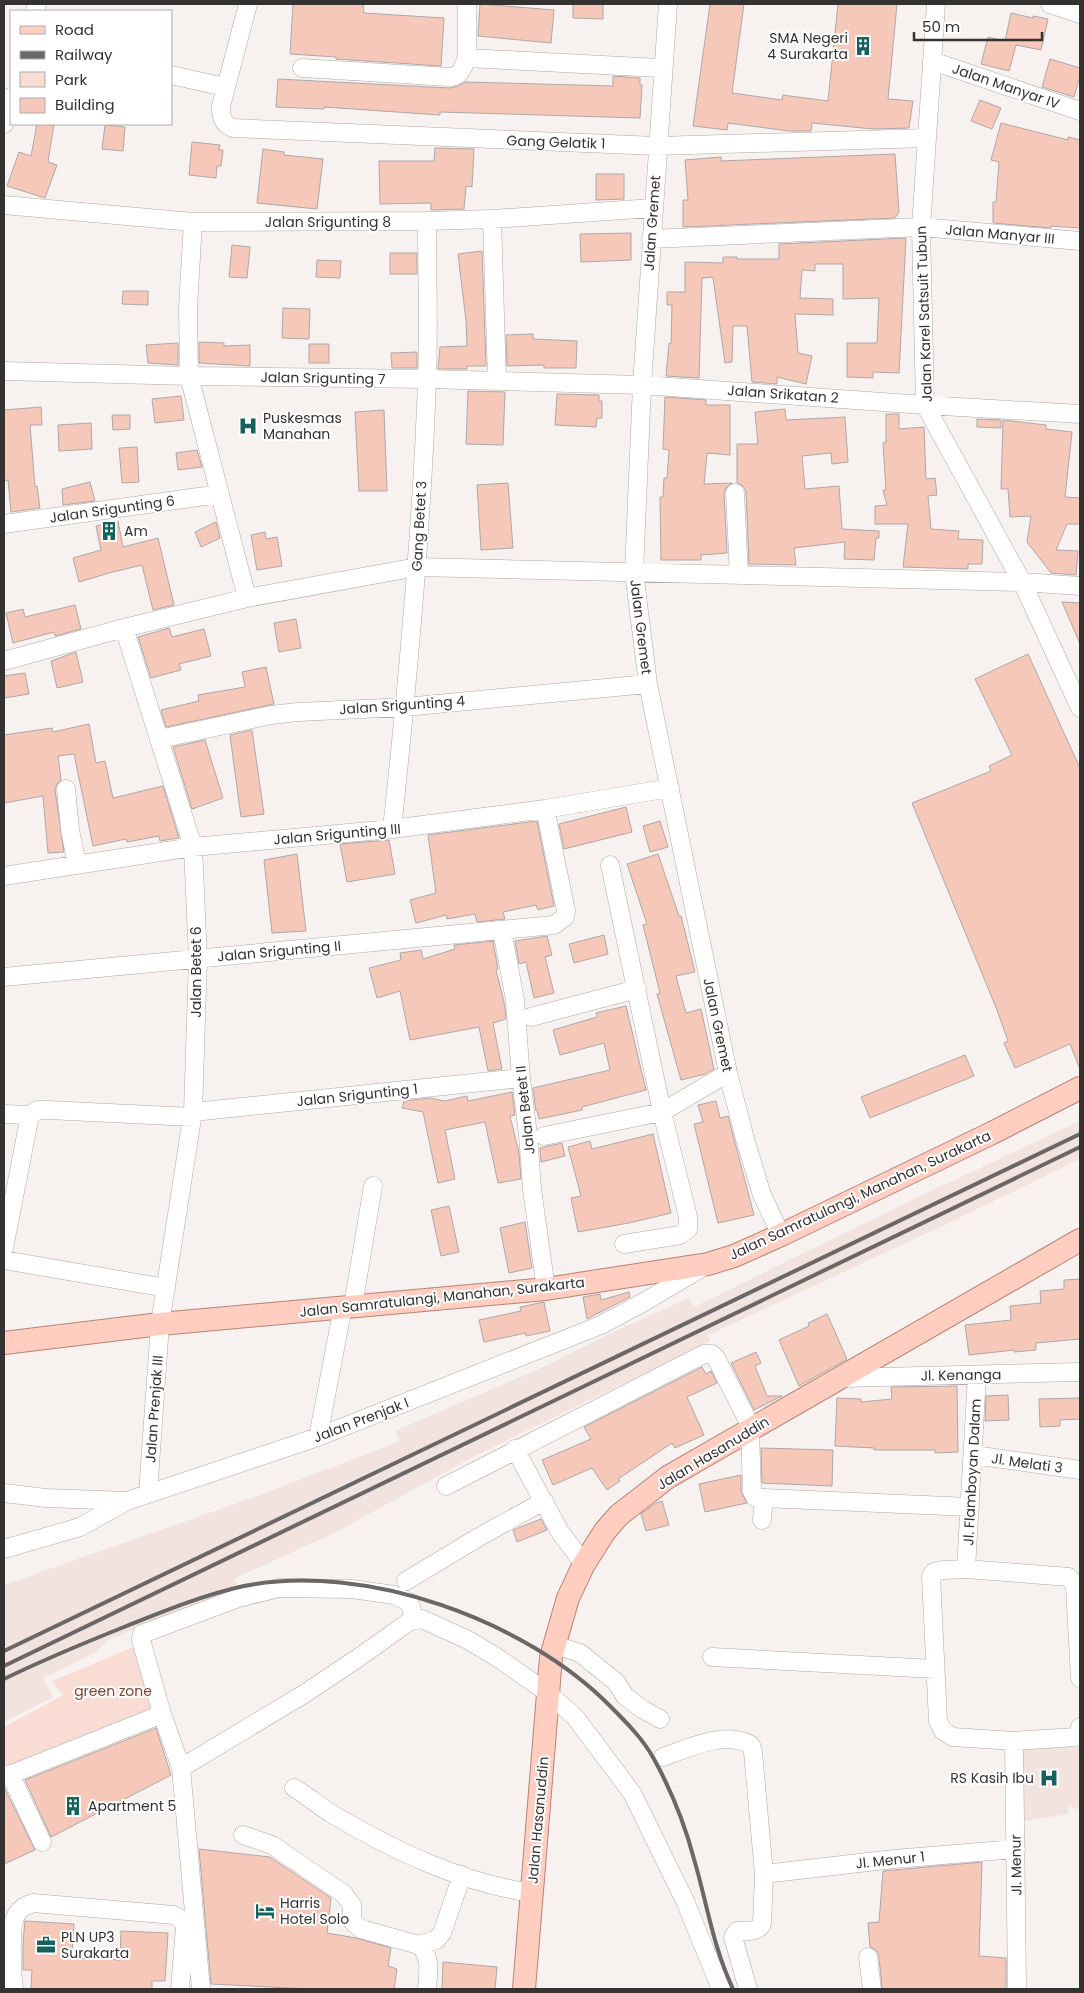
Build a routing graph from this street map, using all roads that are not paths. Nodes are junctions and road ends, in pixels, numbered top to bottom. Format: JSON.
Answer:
{"nodes":[{"id":1,"x":248,"y":4,"type":"edge"},
{"id":2,"x":467,"y":4,"type":"edge"},
{"id":3,"x":668,"y":4,"type":"edge"},
{"id":4,"x":936,"y":4,"type":"edge"},
{"id":5,"x":1050,"y":4,"type":"edge"},
{"id":6,"x":1080,"y":14,"type":"edge"},
{"id":7,"x":467,"y":58,"type":"junction"},
{"id":8,"x":932,"y":61,"type":"junction"},
{"id":9,"x":302,"y":68,"type":"dead end"},
{"id":10,"x":660,"y":68,"type":"dead end"},
{"id":11,"x":172,"y":75,"type":"edge"},
{"id":12,"x":225,"y":87,"type":"junction"},
{"id":13,"x":10,"y":101,"type":"edge"},
{"id":14,"x":1080,"y":111,"type":"edge"},
{"id":15,"x":4,"y":124,"type":"edge"},
{"id":16,"x":927,"y":138,"type":"junction"},
{"id":17,"x":657,"y":146,"type":"junction"},
{"id":18,"x":4,"y":206,"type":"edge"},
{"id":19,"x":653,"y":208,"type":"junction"},
{"id":20,"x":492,"y":219,"type":"junction"},
{"id":21,"x":427,"y":221,"type":"junction"},
{"id":22,"x":193,"y":222,"type":"junction"},
{"id":23,"x":920,"y":227,"type":"junction"},
{"id":24,"x":651,"y":239,"type":"junction"},
{"id":25,"x":1080,"y":241,"type":"edge"},
{"id":26,"x":4,"y":371,"type":"edge"},
{"id":27,"x":189,"y":376,"type":"junction"},
{"id":28,"x":427,"y":379,"type":"junction"},
{"id":29,"x":497,"y":381,"type":"junction"},
{"id":30,"x":642,"y":385,"type":"junction"},
{"id":31,"x":925,"y":405,"type":"junction"},
{"id":32,"x":1080,"y":414,"type":"edge"},
{"id":33,"x":735,"y":493,"type":"dead end"},
{"id":34,"x":220,"y":494,"type":"junction"},
{"id":35,"x":4,"y":524,"type":"edge"},
{"id":36,"x":417,"y":567,"type":"junction"},
{"id":37,"x":634,"y":572,"type":"junction"},
{"id":38,"x":738,"y":575,"type":"junction"},
{"id":39,"x":1022,"y":582,"type":"junction"},
{"id":40,"x":1080,"y":586,"type":"edge"},
{"id":41,"x":247,"y":598,"type":"junction"},
{"id":42,"x":124,"y":628,"type":"junction"},
{"id":43,"x":4,"y":661,"type":"edge"},
{"id":44,"x":648,"y":684,"type":"junction"},
{"id":45,"x":405,"y":707,"type":"junction"},
{"id":46,"x":1080,"y":708,"type":"edge"},
{"id":47,"x":159,"y":739,"type":"junction"},
{"id":48,"x":670,"y":788,"type":"junction"},
{"id":49,"x":66,"y":789,"type":"dead end"},
{"id":50,"x":546,"y":809,"type":"junction"},
{"id":51,"x":392,"y":829,"type":"junction"},
{"id":52,"x":193,"y":847,"type":"junction"},
{"id":53,"x":77,"y":864,"type":"junction"},
{"id":54,"x":610,"y":866,"type":"dead end"},
{"id":55,"x":4,"y":876,"type":"edge"},
{"id":56,"x":502,"y":930,"type":"junction"},
{"id":57,"x":198,"y":959,"type":"junction"},
{"id":58,"x":4,"y":977,"type":"edge"},
{"id":59,"x":637,"y":989,"type":"junction"},
{"id":60,"x":531,"y":1017,"type":"dead end"},
{"id":61,"x":728,"y":1073,"type":"junction"},
{"id":62,"x":521,"y":1078,"type":"junction"},
{"id":63,"x":1080,"y":1088,"type":"edge"},
{"id":64,"x":662,"y":1112,"type":"junction"},
{"id":65,"x":4,"y":1114,"type":"edge"},
{"id":66,"x":30,"y":1114,"type":"junction"},
{"id":67,"x":193,"y":1115,"type":"junction"},
{"id":68,"x":544,"y":1136,"type":"dead end"},
{"id":69,"x":373,"y":1186,"type":"dead end"},
{"id":70,"x":781,"y":1235,"type":"junction"},
{"id":71,"x":1080,"y":1240,"type":"edge"},
{"id":72,"x":624,"y":1244,"type":"dead end"},
{"id":73,"x":4,"y":1248,"type":"edge"},
{"id":74,"x":4,"y":1260,"type":"edge"},
{"id":75,"x":708,"y":1264,"type":"junction"},
{"id":76,"x":166,"y":1288,"type":"junction"},
{"id":77,"x":546,"y":1289,"type":"junction"},
{"id":78,"x":348,"y":1306,"type":"junction"},
{"id":79,"x":160,"y":1324,"type":"junction"},
{"id":80,"x":4,"y":1343,"type":"edge"},
{"id":81,"x":1080,"y":1372,"type":"edge"},
{"id":82,"x":977,"y":1375,"type":"junction"},
{"id":83,"x":842,"y":1378,"type":"junction"},
{"id":84,"x":751,"y":1430,"type":"junction"},
{"id":85,"x":318,"y":1438,"type":"junction"},
{"id":86,"x":515,"y":1449,"type":"junction"},
{"id":87,"x":974,"y":1455,"type":"junction"},
{"id":88,"x":1080,"y":1470,"type":"edge"},
{"id":89,"x":446,"y":1486,"type":"dead end"},
{"id":90,"x":4,"y":1493,"type":"edge"},
{"id":91,"x":148,"y":1493,"type":"junction"},
{"id":92,"x":764,"y":1498,"type":"junction"},
{"id":93,"x":127,"y":1501,"type":"junction"},
{"id":94,"x":544,"y":1501,"type":"junction"},
{"id":95,"x":970,"y":1507,"type":"junction"},
{"id":96,"x":762,"y":1520,"type":"dead end"},
{"id":97,"x":4,"y":1549,"type":"edge"},
{"id":98,"x":584,"y":1564,"type":"junction"},
{"id":99,"x":966,"y":1569,"type":"junction"},
{"id":100,"x":406,"y":1581,"type":"dead end"},
{"id":101,"x":415,"y":1619,"type":"junction"},
{"id":102,"x":554,"y":1645,"type":"junction"},
{"id":103,"x":712,"y":1657,"type":"dead end"},
{"id":104,"x":935,"y":1669,"type":"junction"},
{"id":105,"x":1080,"y":1678,"type":"edge"},
{"id":106,"x":548,"y":1693,"type":"junction"},
{"id":107,"x":162,"y":1714,"type":"junction"},
{"id":108,"x":660,"y":1719,"type":"dead end"},
{"id":109,"x":1080,"y":1727,"type":"edge"},
{"id":110,"x":1014,"y":1741,"type":"junction"},
{"id":111,"x":663,"y":1757,"type":"dead end"},
{"id":112,"x":181,"y":1768,"type":"junction"},
{"id":113,"x":7,"y":1775,"type":"edge"},
{"id":114,"x":294,"y":1788,"type":"dead end"},
{"id":115,"x":243,"y":1835,"type":"dead end"},
{"id":116,"x":42,"y":1842,"type":"dead end"},
{"id":117,"x":1016,"y":1849,"type":"junction"},
{"id":118,"x":764,"y":1874,"type":"junction"},
{"id":119,"x":462,"y":1875,"type":"junction"},
{"id":120,"x":532,"y":1893,"type":"junction"},
{"id":121,"x":419,"y":1945,"type":"junction"},
{"id":122,"x":868,"y":1957,"type":"dead end"},
{"id":123,"x":14,"y":1989,"type":"edge"},
{"id":124,"x":180,"y":1989,"type":"edge"},
{"id":125,"x":201,"y":1989,"type":"edge"},
{"id":126,"x":427,"y":1989,"type":"edge"},
{"id":127,"x":524,"y":1989,"type":"edge"},
{"id":128,"x":722,"y":1989,"type":"edge"},
{"id":129,"x":748,"y":1989,"type":"edge"},
{"id":130,"x":872,"y":1989,"type":"edge"},
{"id":131,"x":1017,"y":1989,"type":"edge"}],
"edges":[{"from":1,"to":12,"type":"street"},
{"from":2,"to":7,"type":"street"},
{"from":3,"to":17,"type":"street","name":"Jalan Gremet"},
{"from":4,"to":8,"type":"street","name":"Jalan Karel Satsuit Tubun"},
{"from":5,"to":6,"type":"street"},
{"from":7,"to":9,"type":"street"},
{"from":7,"to":10,"type":"street"},
{"from":8,"to":14,"type":"street","name":"Jalan Manyar IV"},
{"from":8,"to":16,"type":"street","name":"Jalan Karel Satsuit Tubun"},
{"from":11,"to":12,"type":"street"},
{"from":12,"to":17,"type":"street","name":"Gang Gelatik 1"},
{"from":13,"to":15,"type":"street"},
{"from":16,"to":17,"type":"street","name":"Gang Gelatik 1"},
{"from":16,"to":23,"type":"street","name":"Jalan Karel Satsuit Tubun"},
{"from":17,"to":19,"type":"street","name":"Jalan Gremet"},
{"from":18,"to":22,"type":"street","name":"Jalan Srigunting 8"},
{"from":19,"to":20,"type":"street","name":"Jalan Srigunting 8"},
{"from":19,"to":24,"type":"street","name":"Jalan Gremet"},
{"from":20,"to":21,"type":"street","name":"Jalan Srigunting 8"},
{"from":20,"to":29,"type":"street"},
{"from":21,"to":22,"type":"street","name":"Jalan Srigunting 8"},
{"from":21,"to":28,"type":"street","name":"Gang Betet 3"},
{"from":22,"to":27,"type":"street"},
{"from":23,"to":24,"type":"street","name":"Jalan Manyar III"},
{"from":23,"to":25,"type":"street","name":"Jalan Manyar III"},
{"from":23,"to":31,"type":"street","name":"Jalan Karel Satsuit Tubun"},
{"from":24,"to":30,"type":"street","name":"Jalan Gremet"},
{"from":26,"to":27,"type":"street","name":"Jalan Srigunting 7"},
{"from":27,"to":28,"type":"street","name":"Jalan Srigunting 7"},
{"from":27,"to":34,"type":"street"},
{"from":28,"to":29,"type":"street","name":"Jalan Srigunting 7"},
{"from":28,"to":36,"type":"street","name":"Gang Betet 3"},
{"from":29,"to":30,"type":"street","name":"Jalan Srigunting 7"},
{"from":30,"to":31,"type":"street","name":"Jalan Srikatan 2"},
{"from":30,"to":37,"type":"street","name":"Jalan Gremet"},
{"from":31,"to":32,"type":"street","name":"Jalan Srikatan 2"},
{"from":31,"to":39,"type":"street","name":"Jalan Karel Satsuit Tubun"},
{"from":33,"to":38,"type":"street"},
{"from":34,"to":35,"type":"street","name":"Jalan Srigunting 6"},
{"from":34,"to":41,"type":"street"},
{"from":36,"to":37,"type":"street"},
{"from":36,"to":41,"type":"street"},
{"from":36,"to":45,"type":"street","name":"Gang Betet 3"},
{"from":37,"to":38,"type":"street"},
{"from":37,"to":44,"type":"street","name":"Jalan Gremet"},
{"from":38,"to":39,"type":"street"},
{"from":39,"to":40,"type":"street"},
{"from":39,"to":46,"type":"street","name":"Jalan Karel Satsuit Tubun"},
{"from":41,"to":42,"type":"street"},
{"from":42,"to":43,"type":"street"},
{"from":42,"to":47,"type":"street","name":"Jalan Betet 6"},
{"from":44,"to":45,"type":"street","name":"Jalan Srigunting 4"},
{"from":44,"to":48,"type":"street","name":"Jalan Gremet"},
{"from":45,"to":47,"type":"street","name":"Jalan Srigunting 4"},
{"from":45,"to":51,"type":"street","name":"Gang Betet 3"},
{"from":47,"to":52,"type":"street","name":"Jalan Betet 6"},
{"from":48,"to":50,"type":"street","name":"Jalan Srigunting III"},
{"from":48,"to":61,"type":"street","name":"Jalan Gremet"},
{"from":49,"to":53,"type":"street"},
{"from":50,"to":51,"type":"street","name":"Jalan Srigunting III"},
{"from":50,"to":56,"type":"street","name":"Jalan Srigunting II"},
{"from":51,"to":52,"type":"street","name":"Jalan Srigunting III"},
{"from":52,"to":53,"type":"street","name":"Jalan Srigunting III"},
{"from":52,"to":57,"type":"street","name":"Jalan Betet 6"},
{"from":53,"to":55,"type":"street","name":"Jalan Srigunting III"},
{"from":54,"to":59,"type":"street"},
{"from":56,"to":57,"type":"street","name":"Jalan Srigunting II"},
{"from":56,"to":62,"type":"street","name":"Jalan Betet II"},
{"from":57,"to":58,"type":"street","name":"Jalan Srigunting II"},
{"from":57,"to":67,"type":"street","name":"Jalan Betet 6"},
{"from":59,"to":60,"type":"street"},
{"from":59,"to":64,"type":"street"},
{"from":61,"to":64,"type":"street"},
{"from":61,"to":70,"type":"street","name":"Jalan Gremet"},
{"from":62,"to":67,"type":"street","name":"Jalan Srigunting 1"},
{"from":62,"to":77,"type":"street","name":"Jalan Betet II"},
{"from":63,"to":70,"type":"main road","name":"Jalan Samratulangi, Manahan, Surakarta"},
{"from":64,"to":68,"type":"street"},
{"from":64,"to":72,"type":"street"},
{"from":65,"to":66,"type":"street","name":"Jalan Srigunting 1"},
{"from":66,"to":67,"type":"street","name":"Jalan Srigunting 1"},
{"from":66,"to":73,"type":"street"},
{"from":67,"to":76,"type":"street","name":"Jalan Betet 6"},
{"from":69,"to":78,"type":"street"},
{"from":70,"to":75,"type":"main road","name":"Jalan Samratulangi, Manahan, Surakarta"},
{"from":71,"to":83,"type":"main road","name":"Jalan Hasanuddin"},
{"from":74,"to":76,"type":"street"},
{"from":75,"to":77,"type":"main road","name":"Jalan Samratulangi, Manahan, Surakarta"},
{"from":75,"to":85,"type":"street","name":"Jalan Prenjak I"},
{"from":76,"to":79,"type":"street","name":"Jalan Betet 6"},
{"from":77,"to":78,"type":"main road","name":"Jalan Samratulangi, Manahan, Surakarta"},
{"from":78,"to":79,"type":"main road","name":"Jalan Samratulangi, Manahan, Surakarta"},
{"from":78,"to":85,"type":"street"},
{"from":79,"to":80,"type":"main road","name":"Jalan Samratulangi, Manahan, Surakarta"},
{"from":79,"to":91,"type":"street","name":"Jalan Prenjak III"},
{"from":81,"to":82,"type":"street","name":"Jl. Kenanga"},
{"from":82,"to":83,"type":"street","name":"Jl. Kenanga"},
{"from":82,"to":87,"type":"street","name":"Jl. Flamboyan Dalam"},
{"from":83,"to":84,"type":"main road","name":"Jalan Hasanuddin"},
{"from":84,"to":86,"type":"street"},
{"from":84,"to":92,"type":"street"},
{"from":84,"to":98,"type":"main road","name":"Jalan Hasanuddin"},
{"from":85,"to":91,"type":"street","name":"Jalan Prenjak I"},
{"from":86,"to":89,"type":"street"},
{"from":86,"to":94,"type":"street"},
{"from":87,"to":88,"type":"street","name":"Jl. Melati 3"},
{"from":87,"to":95,"type":"street","name":"Jl. Flamboyan Dalam"},
{"from":90,"to":93,"type":"street"},
{"from":91,"to":93,"type":"street","name":"Jalan Prenjak I"},
{"from":92,"to":95,"type":"street"},
{"from":92,"to":96,"type":"street"},
{"from":93,"to":97,"type":"street","name":"Jalan Prenjak I"},
{"from":94,"to":98,"type":"street"},
{"from":94,"to":100,"type":"street"},
{"from":95,"to":99,"type":"street","name":"Jl. Flamboyan Dalam"},
{"from":98,"to":102,"type":"main road","name":"Jalan Hasanuddin"},
{"from":99,"to":104,"type":"street"},
{"from":99,"to":105,"type":"street"},
{"from":101,"to":106,"type":"street"},
{"from":101,"to":107,"type":"street"},
{"from":101,"to":112,"type":"street"},
{"from":102,"to":106,"type":"main road","name":"Jalan Hasanuddin"},
{"from":102,"to":108,"type":"street"},
{"from":103,"to":104,"type":"street"},
{"from":104,"to":110,"type":"street"},
{"from":106,"to":120,"type":"main road","name":"Jalan Hasanuddin"},
{"from":106,"to":128,"type":"street"},
{"from":107,"to":112,"type":"street"},
{"from":107,"to":113,"type":"street"},
{"from":109,"to":110,"type":"street"},
{"from":110,"to":117,"type":"street","name":"Jl. Menur"},
{"from":111,"to":118,"type":"street"},
{"from":112,"to":125,"type":"street"},
{"from":113,"to":116,"type":"street"},
{"from":114,"to":119,"type":"street"},
{"from":115,"to":121,"type":"street"},
{"from":117,"to":118,"type":"street","name":"Jl. Menur 1"},
{"from":117,"to":131,"type":"street","name":"Jl. Menur"},
{"from":118,"to":129,"type":"street"},
{"from":119,"to":120,"type":"street"},
{"from":119,"to":121,"type":"street"},
{"from":120,"to":127,"type":"main road","name":"Jalan Hasanuddin"},
{"from":121,"to":126,"type":"street"},
{"from":122,"to":130,"type":"street"},
{"from":123,"to":124,"type":"street"}]}
